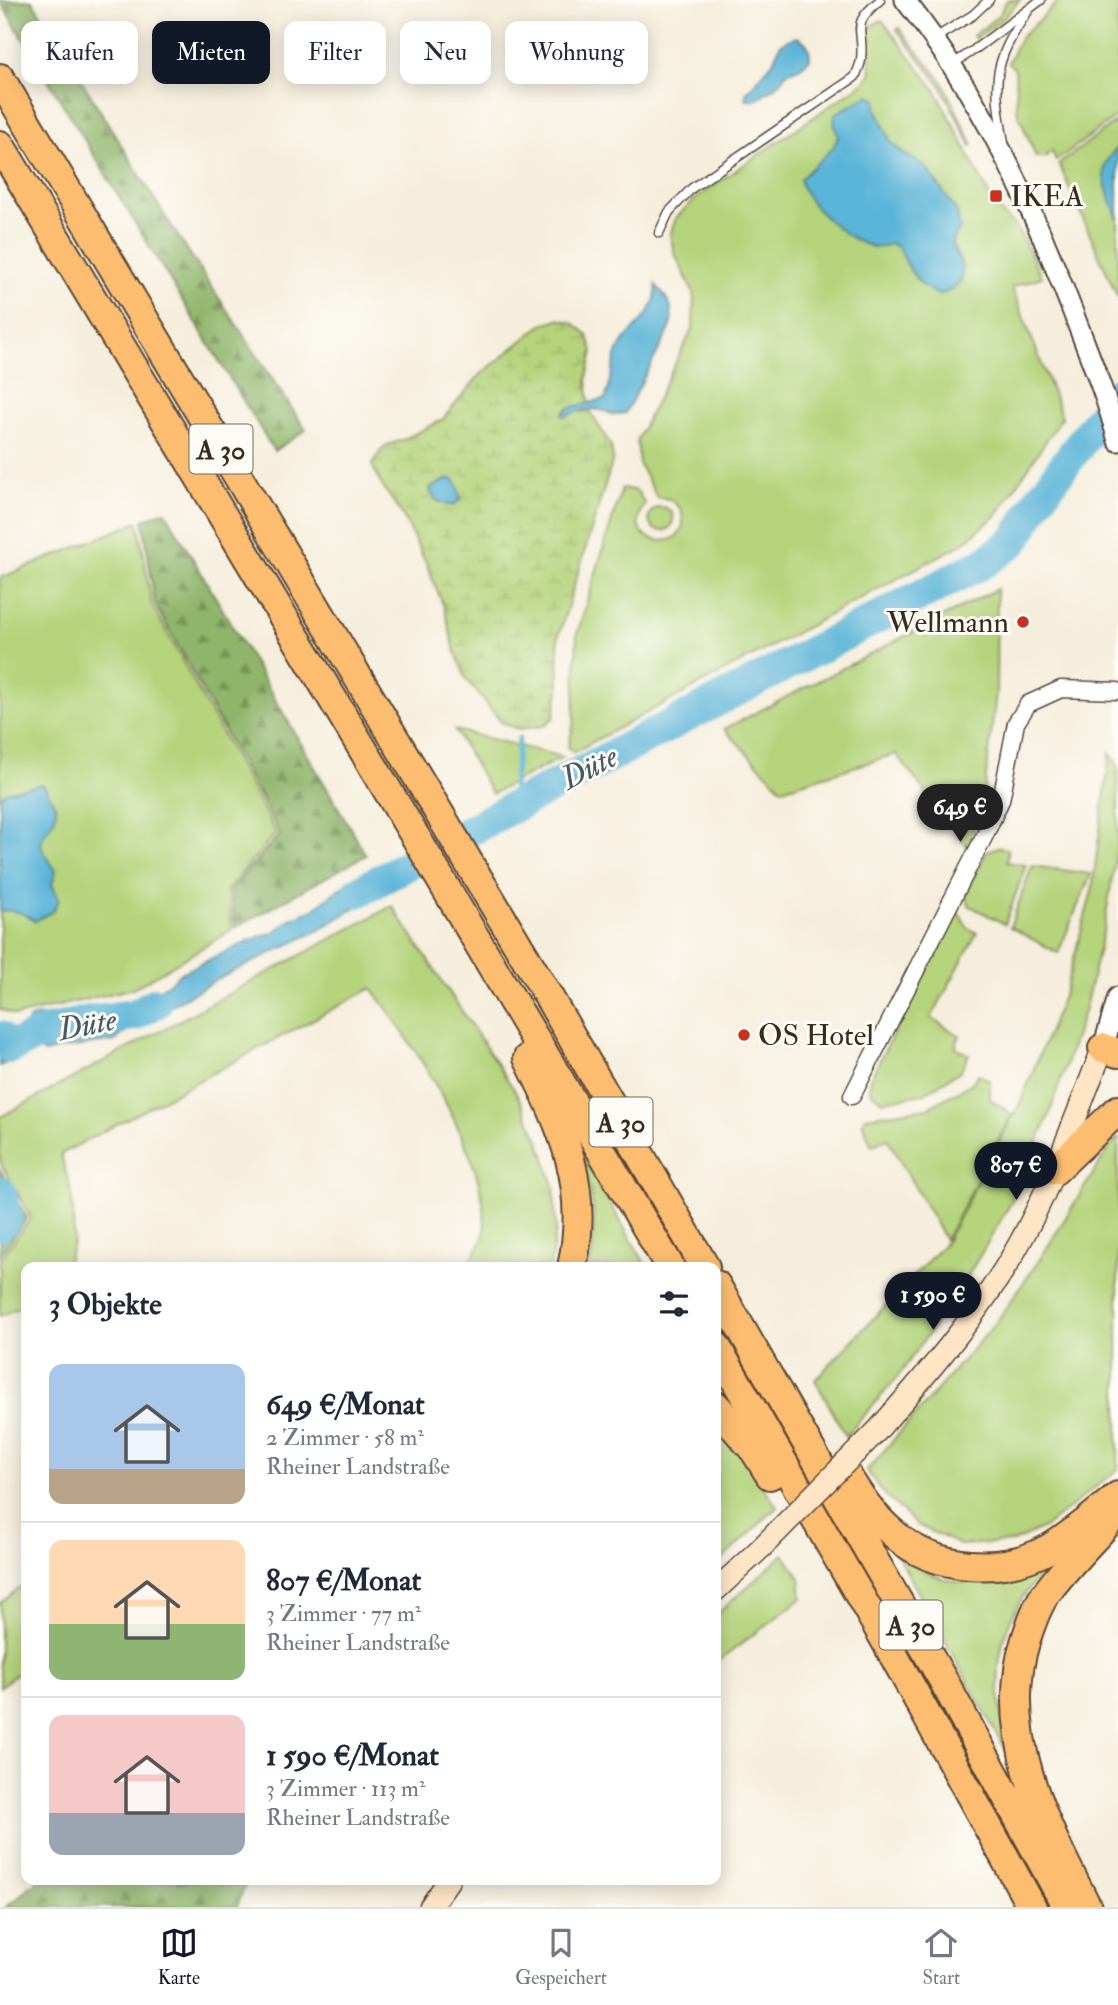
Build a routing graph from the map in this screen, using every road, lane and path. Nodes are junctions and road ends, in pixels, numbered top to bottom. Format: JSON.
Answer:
{"nodes":[{"id":1,"x":880,"y":0,"type":"edge"},
{"id":2,"x":905,"y":0,"type":"edge"},
{"id":3,"x":989,"y":0,"type":"edge"},
{"id":4,"x":1041,"y":0,"type":"edge"},
{"id":5,"x":1028,"y":10,"type":"junction"},
{"id":6,"x":936,"y":38,"type":"junction"},
{"id":7,"x":953,"y":64,"type":"junction"},
{"id":8,"x":0,"y":78,"type":"edge"},
{"id":9,"x":0,"y":145,"type":"edge"},
{"id":10,"x":1007,"y":160,"type":"junction"},
{"id":11,"x":659,"y":233,"type":"dead end"},
{"id":12,"x":1117,"y":437,"type":"edge"},
{"id":13,"x":1118,"y":691,"type":"edge"},
{"id":14,"x":510,"y":996,"type":"junction"},
{"id":15,"x":1118,"y":997,"type":"edge"},
{"id":16,"x":1110,"y":1050,"type":"edge"},
{"id":17,"x":852,"y":1096,"type":"dead end"},
{"id":18,"x":1118,"y":1110,"type":"edge"},
{"id":19,"x":1055,"y":1170,"type":"junction"},
{"id":20,"x":573,"y":1262,"type":"edge"},
{"id":21,"x":667,"y":1262,"type":"edge"},
{"id":22,"x":702,"y":1262,"type":"edge"},
{"id":23,"x":721,"y":1294,"type":"edge"},
{"id":24,"x":751,"y":1346,"type":"junction"},
{"id":25,"x":721,"y":1355,"type":"edge"},
{"id":26,"x":721,"y":1412,"type":"edge"},
{"id":27,"x":1118,"y":1496,"type":"edge"},
{"id":28,"x":1118,"y":1512,"type":"edge"},
{"id":29,"x":721,"y":1585,"type":"edge"},
{"id":30,"x":883,"y":1636,"type":"junction"},
{"id":31,"x":445,"y":1885,"type":"edge"},
{"id":32,"x":430,"y":1907,"type":"edge"},
{"id":33,"x":1032,"y":1907,"type":"edge"},
{"id":34,"x":1067,"y":1907,"type":"edge"},
{"id":35,"x":1087,"y":1907,"type":"edge"}],
"edges":[{"from":1,"to":11,"type":"lane"},
{"from":2,"to":6,"type":"street"},
{"from":3,"to":6,"type":"lane"},
{"from":4,"to":5,"type":"lane"},
{"from":5,"to":7,"type":"lane"},
{"from":5,"to":10,"type":"lane"},
{"from":6,"to":7,"type":"street"},
{"from":7,"to":10,"type":"street"},
{"from":8,"to":22,"type":"highway","number":"A 30"},
{"from":9,"to":14,"type":"highway","number":"A 30"},
{"from":10,"to":12,"type":"street"},
{"from":13,"to":17,"type":"street"},
{"from":14,"to":20,"type":"highway"},
{"from":14,"to":21,"type":"highway","number":"A 30"},
{"from":15,"to":16,"type":"street"},
{"from":16,"to":19,"type":"main road"},
{"from":18,"to":19,"type":"highway"},
{"from":19,"to":29,"type":"main road","bridge":true},
{"from":23,"to":24,"type":"highway","number":"A 30"},
{"from":24,"to":27,"type":"highway"},
{"from":24,"to":34,"type":"highway","number":"A 30"},
{"from":25,"to":30,"type":"highway","number":"A 30"},
{"from":26,"to":30,"type":"highway"},
{"from":28,"to":35,"type":"highway"},
{"from":30,"to":33,"type":"highway","number":"A 30"},
{"from":31,"to":32,"type":"main road"}]}
